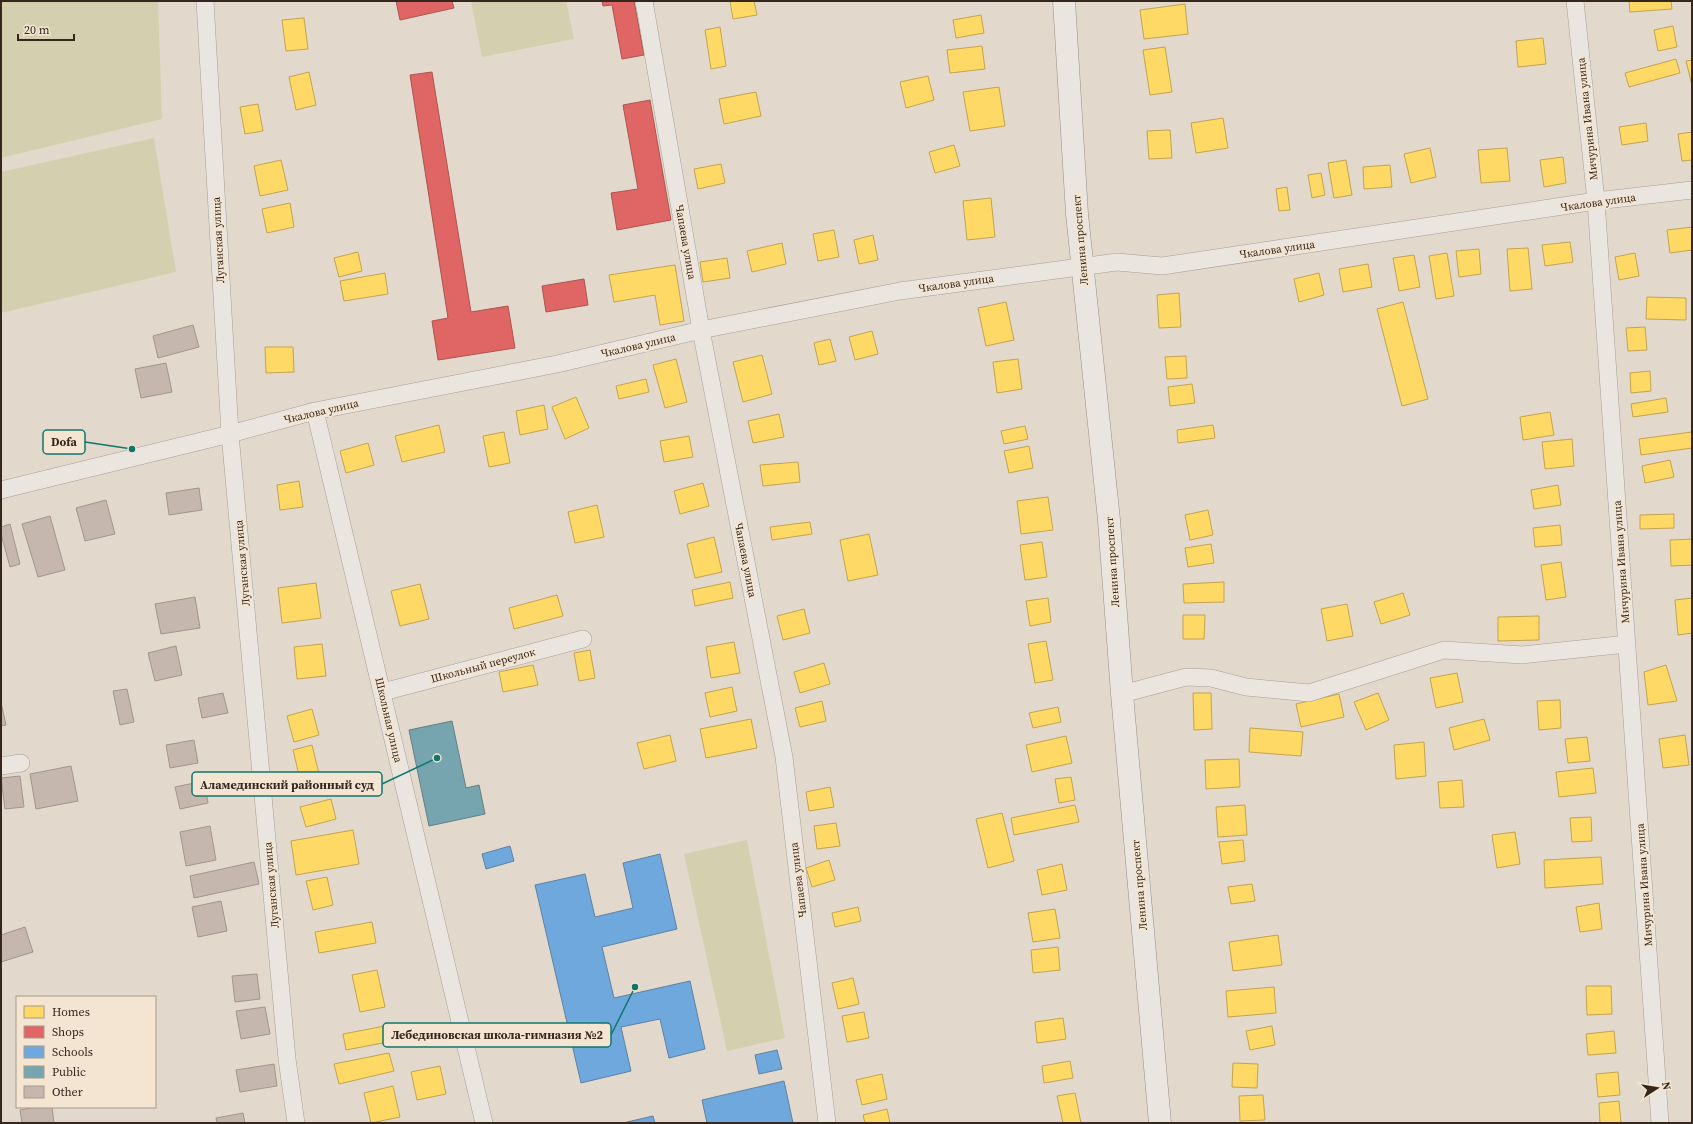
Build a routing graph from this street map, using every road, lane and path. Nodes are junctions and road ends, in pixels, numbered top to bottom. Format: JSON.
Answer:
{"nodes":[{"id":1,"x":205,"y":1,"type":"edge"},
{"id":2,"x":644,"y":1,"type":"edge"},
{"id":3,"x":1064,"y":1,"type":"edge"},
{"id":4,"x":1575,"y":1,"type":"edge"},
{"id":5,"x":1692,"y":190,"type":"edge"},
{"id":6,"x":1596,"y":201,"type":"junction"},
{"id":7,"x":1082,"y":266,"type":"junction"},
{"id":8,"x":701,"y":330,"type":"junction"},
{"id":9,"x":315,"y":411,"type":"junction"},
{"id":10,"x":230,"y":434,"type":"junction"},
{"id":11,"x":1,"y":490,"type":"edge"},
{"id":12,"x":583,"y":639,"type":"dead end"},
{"id":13,"x":1627,"y":644,"type":"junction"},
{"id":14,"x":383,"y":692,"type":"junction"},
{"id":15,"x":1122,"y":694,"type":"junction"},
{"id":16,"x":21,"y":763,"type":"dead end"},
{"id":17,"x":1,"y":766,"type":"edge"},
{"id":18,"x":296,"y":1123,"type":"edge"},
{"id":19,"x":484,"y":1123,"type":"edge"},
{"id":20,"x":826,"y":1123,"type":"edge"},
{"id":21,"x":1160,"y":1123,"type":"edge"},
{"id":22,"x":1660,"y":1123,"type":"edge"}],
"edges":[{"from":1,"to":10,"type":"street","name":"Луганская улица"},
{"from":2,"to":8,"type":"street","name":"Чапаева улица"},
{"from":3,"to":7,"type":"main road","name":"Ленина проспект"},
{"from":4,"to":6,"type":"street","name":"Мичурина Ивана улица"},
{"from":5,"to":6,"type":"street","name":"Чкалова улица"},
{"from":6,"to":7,"type":"street","name":"Чкалова улица"},
{"from":6,"to":13,"type":"street","name":"Мичурина Ивана улица"},
{"from":7,"to":8,"type":"street","name":"Чкалова улица"},
{"from":7,"to":15,"type":"main road","name":"Ленина проспект"},
{"from":8,"to":9,"type":"street","name":"Чкалова улица"},
{"from":8,"to":20,"type":"street","name":"Чапаева улица"},
{"from":9,"to":10,"type":"street","name":"Чкалова улица"},
{"from":9,"to":14,"type":"street","name":"Школьная улица"},
{"from":10,"to":11,"type":"street","name":"Чкалова улица"},
{"from":10,"to":18,"type":"street","name":"Луганская улица"},
{"from":12,"to":14,"type":"street","name":"Школьный переулок"},
{"from":13,"to":15,"type":"street"},
{"from":13,"to":22,"type":"street","name":"Мичурина Ивана улица"},
{"from":14,"to":19,"type":"street","name":"Школьная улица"},
{"from":15,"to":21,"type":"main road","name":"Ленина проспект"},
{"from":16,"to":17,"type":"street"}]}
